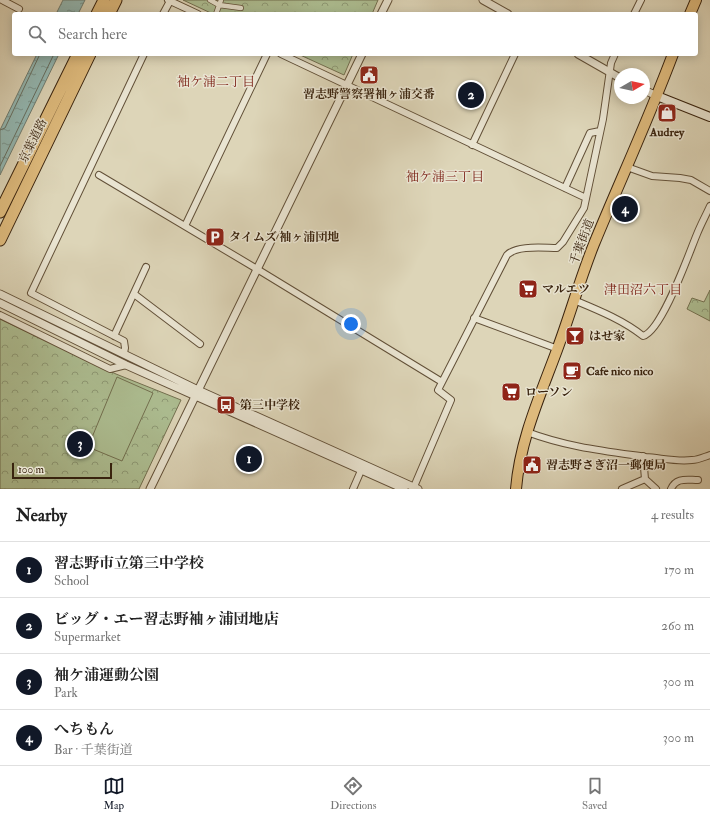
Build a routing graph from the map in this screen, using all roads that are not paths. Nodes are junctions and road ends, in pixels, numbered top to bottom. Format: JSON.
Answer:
{"nodes":[{"id":1,"x":2,"y":0,"type":"edge"},
{"id":2,"x":104,"y":0,"type":"edge"},
{"id":3,"x":116,"y":0,"type":"edge"},
{"id":4,"x":169,"y":0,"type":"edge"},
{"id":5,"x":210,"y":0,"type":"edge"},
{"id":6,"x":221,"y":0,"type":"edge"},
{"id":7,"x":388,"y":0,"type":"edge"},
{"id":8,"x":483,"y":0,"type":"edge"},
{"id":9,"x":641,"y":0,"type":"edge"},
{"id":10,"x":696,"y":0,"type":"edge"},
{"id":11,"x":219,"y":5,"type":"junction"},
{"id":12,"x":241,"y":8,"type":"dead end"},
{"id":13,"x":19,"y":9,"type":"dead end"},
{"id":14,"x":98,"y":12,"type":"edge"},
{"id":15,"x":110,"y":12,"type":"edge"},
{"id":16,"x":164,"y":12,"type":"edge"},
{"id":17,"x":194,"y":12,"type":"edge"},
{"id":18,"x":217,"y":12,"type":"edge"},
{"id":19,"x":382,"y":12,"type":"edge"},
{"id":20,"x":504,"y":12,"type":"edge"},
{"id":21,"x":635,"y":12,"type":"edge"},
{"id":22,"x":691,"y":12,"type":"edge"},
{"id":23,"x":77,"y":56,"type":"edge"},
{"id":24,"x":89,"y":56,"type":"edge"},
{"id":25,"x":143,"y":56,"type":"edge"},
{"id":26,"x":266,"y":56,"type":"edge"},
{"id":27,"x":285,"y":56,"type":"edge"},
{"id":28,"x":361,"y":56,"type":"edge"},
{"id":29,"x":514,"y":56,"type":"edge"},
{"id":30,"x":581,"y":56,"type":"edge"},
{"id":31,"x":614,"y":56,"type":"edge"},
{"id":32,"x":672,"y":56,"type":"edge"},
{"id":33,"x":609,"y":72,"type":"junction"},
{"id":34,"x":614,"y":75,"type":"edge"},
{"id":35,"x":347,"y":85,"type":"junction"},
{"id":36,"x":650,"y":93,"type":"edge"},
{"id":37,"x":657,"y":96,"type":"junction"},
{"id":38,"x":710,"y":117,"type":"edge"},
{"id":39,"x":600,"y":130,"type":"junction"},
{"id":40,"x":472,"y":145,"type":"junction"},
{"id":41,"x":627,"y":167,"type":"junction"},
{"id":42,"x":99,"y":175,"type":"dead end"},
{"id":43,"x":565,"y":188,"type":"junction"},
{"id":44,"x":710,"y":191,"type":"edge"},
{"id":45,"x":586,"y":198,"type":"junction"},
{"id":46,"x":710,"y":206,"type":"edge"},
{"id":47,"x":0,"y":212,"type":"edge"},
{"id":48,"x":185,"y":226,"type":"junction"},
{"id":49,"x":0,"y":240,"type":"edge"},
{"id":50,"x":146,"y":267,"type":"dead end"},
{"id":51,"x":257,"y":269,"type":"junction"},
{"id":52,"x":0,"y":294,"type":"edge"},
{"id":53,"x":134,"y":294,"type":"junction"},
{"id":54,"x":574,"y":300,"type":"junction"},
{"id":55,"x":0,"y":303,"type":"edge"},
{"id":56,"x":0,"y":315,"type":"edge"},
{"id":57,"x":474,"y":318,"type":"junction"},
{"id":58,"x":114,"y":336,"type":"junction"},
{"id":59,"x":200,"y":344,"type":"dead end"},
{"id":60,"x":558,"y":349,"type":"junction"},
{"id":61,"x":124,"y":353,"type":"junction"},
{"id":62,"x":126,"y":364,"type":"junction"},
{"id":63,"x":442,"y":382,"type":"junction"},
{"id":64,"x":196,"y":393,"type":"junction"},
{"id":65,"x":527,"y":432,"type":"junction"},
{"id":66,"x":643,"y":456,"type":"junction"},
{"id":67,"x":710,"y":456,"type":"edge"},
{"id":68,"x":363,"y":467,"type":"junction"},
{"id":69,"x":645,"y":479,"type":"junction"},
{"id":70,"x":698,"y":480,"type":"dead end"},
{"id":71,"x":415,"y":488,"type":"edge"},
{"id":72,"x":150,"y":489,"type":"edge"},
{"id":73,"x":353,"y":489,"type":"edge"},
{"id":74,"x":404,"y":489,"type":"edge"},
{"id":75,"x":516,"y":489,"type":"edge"},
{"id":76,"x":622,"y":489,"type":"edge"},
{"id":77,"x":656,"y":489,"type":"edge"},
{"id":78,"x":671,"y":489,"type":"edge"}],
"edges":[{"from":1,"to":13,"type":"street"},
{"from":2,"to":14,"type":"highway"},
{"from":3,"to":15,"type":"highway"},
{"from":4,"to":16,"type":"street"},
{"from":4,"to":17,"type":"street"},
{"from":5,"to":11,"type":"street"},
{"from":6,"to":11,"type":"street"},
{"from":7,"to":19,"type":"street"},
{"from":8,"to":20,"type":"street"},
{"from":9,"to":21,"type":"street"},
{"from":10,"to":22,"type":"highway"},
{"from":11,"to":12,"type":"street"},
{"from":11,"to":18,"type":"street"},
{"from":23,"to":47,"type":"highway","name":"京葉道路"},
{"from":24,"to":49,"type":"highway","name":"京葉道路"},
{"from":25,"to":58,"type":"street"},
{"from":26,"to":48,"type":"street"},
{"from":27,"to":35,"type":"street"},
{"from":28,"to":35,"type":"street"},
{"from":29,"to":40,"type":"street"},
{"from":30,"to":33,"type":"street"},
{"from":31,"to":33,"type":"street"},
{"from":32,"to":37,"type":"highway","name":"千葉街道"},
{"from":33,"to":34,"type":"street"},
{"from":33,"to":39,"type":"street"},
{"from":35,"to":40,"type":"street"},
{"from":35,"to":51,"type":"street"},
{"from":36,"to":37,"type":"street"},
{"from":37,"to":38,"type":"main road"},
{"from":37,"to":41,"type":"highway","name":"千葉街道"},
{"from":39,"to":43,"type":"street"},
{"from":39,"to":45,"type":"street"},
{"from":40,"to":43,"type":"street"},
{"from":41,"to":44,"type":"street"},
{"from":41,"to":54,"type":"highway","name":"千葉街道"},
{"from":42,"to":48,"type":"street"},
{"from":43,"to":45,"type":"street"},
{"from":45,"to":57,"type":"street"},
{"from":46,"to":54,"type":"street"},
{"from":48,"to":51,"type":"street"},
{"from":50,"to":53,"type":"street"},
{"from":51,"to":63,"type":"street"},
{"from":51,"to":64,"type":"street"},
{"from":52,"to":61,"type":"street"},
{"from":53,"to":58,"type":"street"},
{"from":53,"to":59,"type":"street"},
{"from":54,"to":60,"type":"highway","name":"千葉街道"},
{"from":55,"to":62,"type":"street"},
{"from":56,"to":62,"type":"street"},
{"from":57,"to":60,"type":"street"},
{"from":57,"to":63,"type":"street"},
{"from":58,"to":61,"type":"street"},
{"from":60,"to":65,"type":"highway","name":"千葉街道"},
{"from":61,"to":64,"type":"street"},
{"from":62,"to":64,"type":"street"},
{"from":63,"to":71,"type":"street"},
{"from":64,"to":68,"type":"street"},
{"from":64,"to":72,"type":"street"},
{"from":65,"to":66,"type":"street"},
{"from":65,"to":75,"type":"highway","name":"千葉街道"},
{"from":66,"to":67,"type":"street"},
{"from":66,"to":69,"type":"street"},
{"from":68,"to":71,"type":"street"},
{"from":68,"to":73,"type":"street"},
{"from":68,"to":74,"type":"street"},
{"from":69,"to":76,"type":"street"},
{"from":69,"to":77,"type":"street"},
{"from":70,"to":78,"type":"street"}]}
